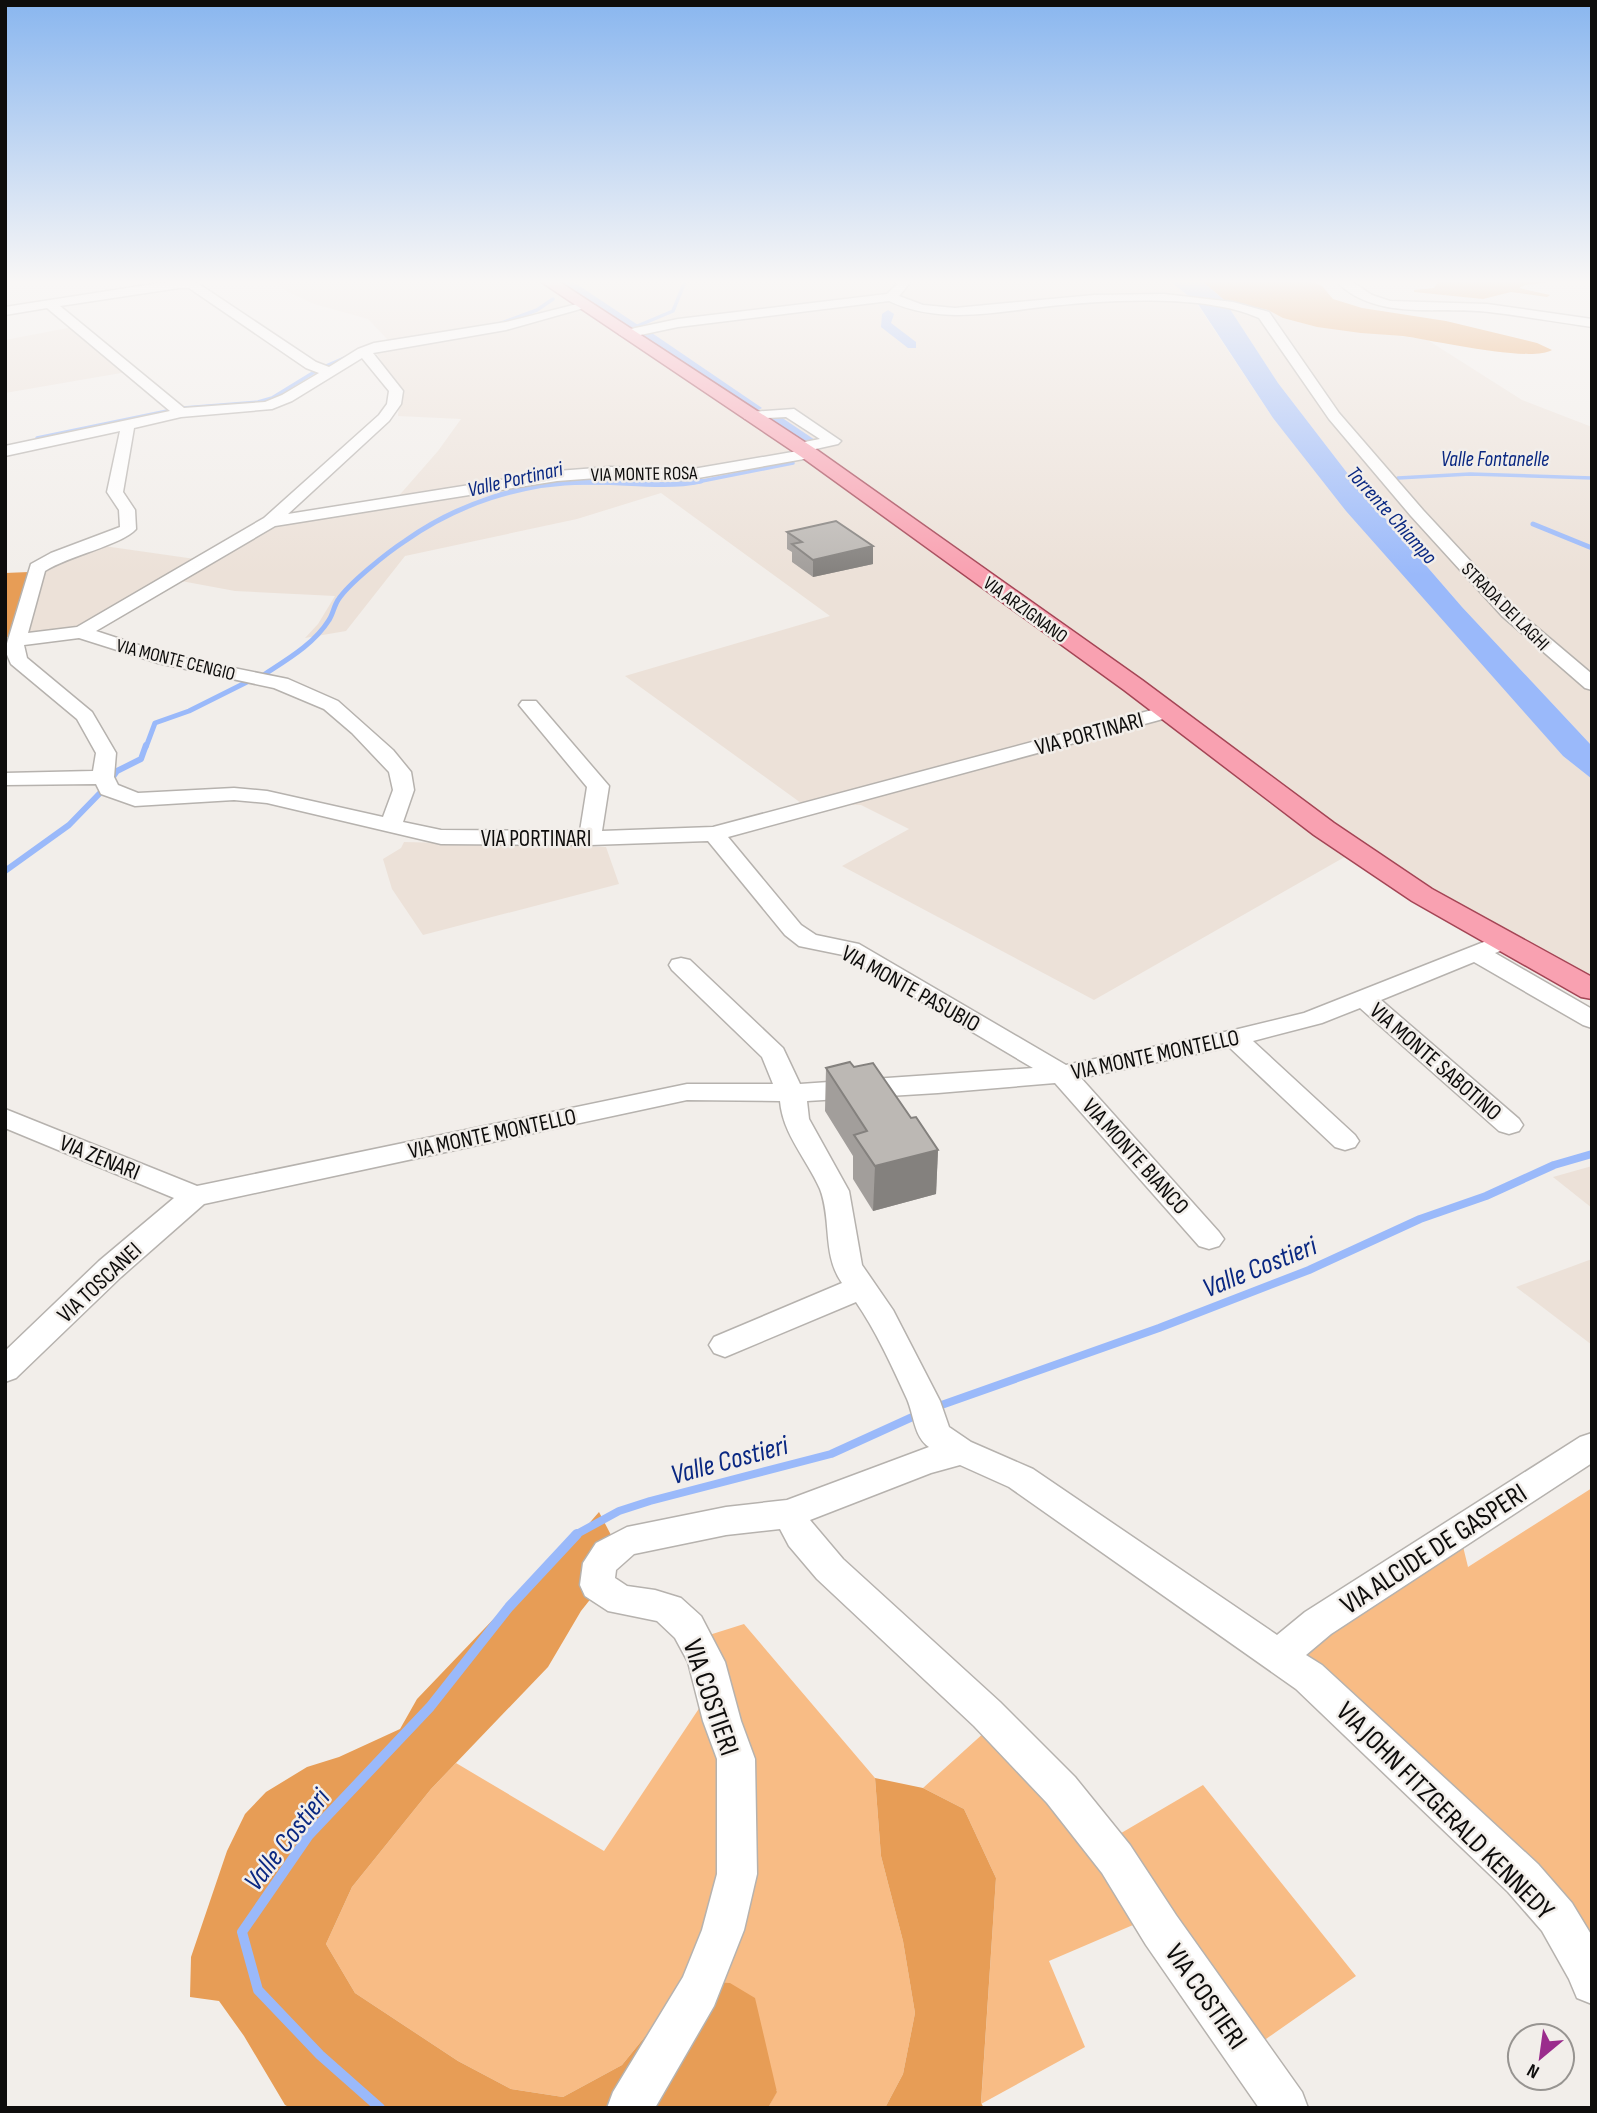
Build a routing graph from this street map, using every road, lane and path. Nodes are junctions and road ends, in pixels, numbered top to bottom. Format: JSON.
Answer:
{"nodes":[{"id":1,"x":138,"y":378,"type":"edge"},
{"id":2,"x":318,"y":378,"type":"edge"},
{"id":3,"x":386,"y":378,"type":"edge"},
{"id":4,"x":692,"y":378,"type":"edge"},
{"id":5,"x":1307,"y":378,"type":"edge"},
{"id":6,"x":181,"y":413,"type":"junction"},
{"id":7,"x":750,"y":416,"type":"junction"},
{"id":8,"x":124,"y":425,"type":"junction"},
{"id":9,"x":16,"y":436,"type":"dead end"},
{"id":10,"x":32,"y":445,"type":"junction"},
{"id":11,"x":5,"y":451,"type":"edge"},
{"id":12,"x":804,"y":451,"type":"junction"},
{"id":13,"x":270,"y":522,"type":"junction"},
{"id":14,"x":81,"y":632,"type":"junction"},
{"id":15,"x":16,"y":641,"type":"junction"},
{"id":16,"x":1592,"y":684,"type":"edge"},
{"id":17,"x":529,"y":705,"type":"dead end"},
{"id":18,"x":1167,"y":712,"type":"junction"},
{"id":19,"x":103,"y":777,"type":"junction"},
{"id":20,"x":5,"y":779,"type":"edge"},
{"id":21,"x":390,"y":825,"type":"junction"},
{"id":22,"x":714,"y":834,"type":"junction"},
{"id":23,"x":590,"y":838,"type":"junction"},
{"id":24,"x":1504,"y":941,"type":"junction"},
{"id":25,"x":1475,"y":952,"type":"junction"},
{"id":26,"x":681,"y":965,"type":"dead end"},
{"id":27,"x":1592,"y":990,"type":"edge"},
{"id":28,"x":1364,"y":998,"type":"junction"},
{"id":29,"x":1592,"y":1020,"type":"edge"},
{"id":30,"x":1234,"y":1038,"type":"junction"},
{"id":31,"x":1062,"y":1074,"type":"junction"},
{"id":32,"x":790,"y":1093,"type":"junction"},
{"id":33,"x":5,"y":1118,"type":"edge"},
{"id":34,"x":1509,"y":1125,"type":"dead end"},
{"id":35,"x":1345,"y":1141,"type":"dead end"},
{"id":36,"x":195,"y":1196,"type":"junction"},
{"id":37,"x":1209,"y":1238,"type":"dead end"},
{"id":38,"x":862,"y":1287,"type":"junction"},
{"id":39,"x":725,"y":1345,"type":"dead end"},
{"id":40,"x":5,"y":1370,"type":"edge"},
{"id":41,"x":947,"y":1443,"type":"junction"},
{"id":42,"x":1592,"y":1446,"type":"edge"},
{"id":43,"x":789,"y":1514,"type":"junction"},
{"id":44,"x":1279,"y":1655,"type":"junction"},
{"id":45,"x":1592,"y":1983,"type":"edge"},
{"id":46,"x":629,"y":2108,"type":"edge"},
{"id":47,"x":1286,"y":2108,"type":"edge"}],
"edges":[{"from":1,"to":6,"type":"street"},
{"from":2,"to":6,"type":"street"},
{"from":3,"to":13,"type":"street","name":"VIA MONTE CENGIO"},
{"from":4,"to":7,"type":"main road","name":"VIA ARZIGNANO"},
{"from":5,"to":16,"type":"street","name":"STRADA DEI LAGHI"},
{"from":6,"to":8,"type":"street"},
{"from":7,"to":12,"type":"main road","name":"VIA ARZIGNANO"},
{"from":7,"to":12,"type":"street"},
{"from":8,"to":10,"type":"street"},
{"from":8,"to":15,"type":"street"},
{"from":9,"to":10,"type":"street"},
{"from":10,"to":11,"type":"street"},
{"from":12,"to":13,"type":"street","name":"VIA MONTE ROSA"},
{"from":12,"to":18,"type":"main road","name":"VIA ARZIGNANO"},
{"from":13,"to":14,"type":"street","name":"VIA MONTE CENGIO"},
{"from":14,"to":15,"type":"street"},
{"from":14,"to":21,"type":"street","name":"VIA MONTE CENGIO"},
{"from":15,"to":19,"type":"street"},
{"from":17,"to":23,"type":"street"},
{"from":18,"to":22,"type":"street","name":"VIA PORTINARI"},
{"from":18,"to":24,"type":"main road","name":"VIA ARZIGNANO"},
{"from":19,"to":20,"type":"street"},
{"from":19,"to":21,"type":"street","name":"VIA PORTINARI"},
{"from":21,"to":23,"type":"street","name":"VIA PORTINARI"},
{"from":22,"to":23,"type":"street","name":"VIA PORTINARI"},
{"from":22,"to":31,"type":"street","name":"VIA MONTE PASUBIO"},
{"from":24,"to":25,"type":"street","name":"VIA MONTE MONTELLO"},
{"from":24,"to":27,"type":"main road","name":"VIA ARZIGNANO"},
{"from":25,"to":28,"type":"street","name":"VIA MONTE MONTELLO"},
{"from":25,"to":29,"type":"street"},
{"from":26,"to":32,"type":"street"},
{"from":28,"to":30,"type":"street","name":"VIA MONTE MONTELLO"},
{"from":28,"to":34,"type":"street","name":"VIA MONTE SABOTINO"},
{"from":30,"to":31,"type":"street","name":"VIA MONTE MONTELLO"},
{"from":30,"to":35,"type":"street"},
{"from":31,"to":32,"type":"street","name":"VIA MONTE MONTELLO"},
{"from":31,"to":37,"type":"street","name":"VIA MONTE BIANCO"},
{"from":32,"to":36,"type":"street","name":"VIA MONTE MONTELLO"},
{"from":32,"to":38,"type":"street"},
{"from":33,"to":36,"type":"street","name":"VIA ZENARI"},
{"from":36,"to":40,"type":"street","name":"VIA TOSCANEI"},
{"from":38,"to":39,"type":"street"},
{"from":38,"to":41,"type":"street"},
{"from":41,"to":43,"type":"street","name":"VIA COSTIERI"},
{"from":41,"to":44,"type":"street"},
{"from":42,"to":44,"type":"street","name":"VIA ALCIDE DE GASPERI"},
{"from":43,"to":46,"type":"street","name":"VIA COSTIERI"},
{"from":43,"to":47,"type":"street","name":"VIA COSTIERI"},
{"from":44,"to":45,"type":"street","name":"VIA JOHN FITZGERALD KENNEDY"}]}
